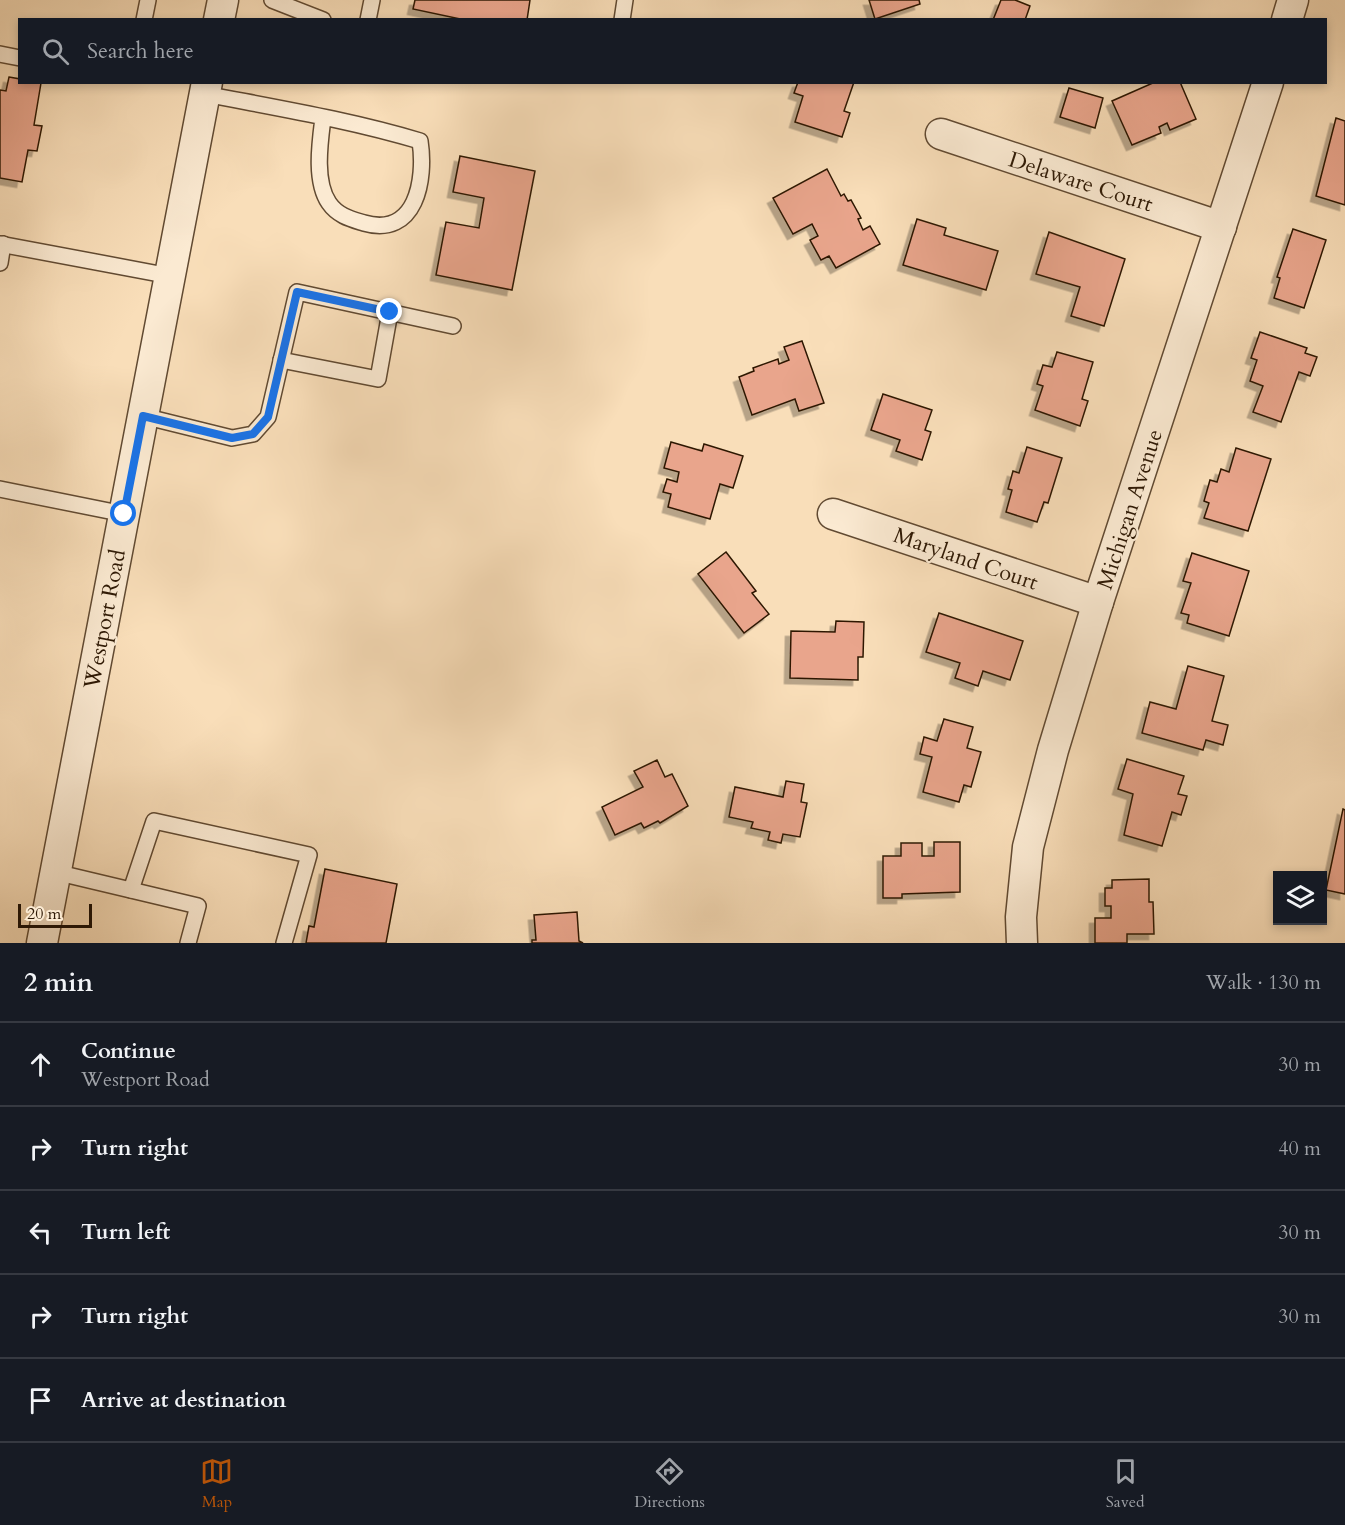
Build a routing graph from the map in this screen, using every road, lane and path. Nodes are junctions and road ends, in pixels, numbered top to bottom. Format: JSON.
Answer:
{"nodes":[{"id":1,"x":148,"y":0,"type":"edge"},
{"id":2,"x":223,"y":0,"type":"edge"},
{"id":3,"x":272,"y":0,"type":"edge"},
{"id":4,"x":372,"y":0,"type":"edge"},
{"id":5,"x":626,"y":0,"type":"edge"},
{"id":6,"x":1293,"y":0,"type":"edge"},
{"id":7,"x":144,"y":18,"type":"edge"},
{"id":8,"x":219,"y":18,"type":"edge"},
{"id":9,"x":318,"y":18,"type":"edge"},
{"id":10,"x":368,"y":18,"type":"edge"},
{"id":11,"x":622,"y":18,"type":"edge"},
{"id":12,"x":1288,"y":18,"type":"edge"},
{"id":13,"x":0,"y":54,"type":"edge"},
{"id":14,"x":18,"y":58,"type":"edge"},
{"id":15,"x":1267,"y":84,"type":"edge"},
{"id":16,"x":206,"y":88,"type":"edge"},
{"id":17,"x":323,"y":118,"type":"junction"},
{"id":18,"x":941,"y":134,"type":"dead end"},
{"id":19,"x":1221,"y":227,"type":"junction"},
{"id":20,"x":2,"y":244,"type":"edge"},
{"id":21,"x":0,"y":263,"type":"edge"},
{"id":22,"x":170,"y":276,"type":"junction"},
{"id":23,"x":390,"y":312,"type":"junction"},
{"id":24,"x":453,"y":326,"type":"dead end"},
{"id":25,"x":281,"y":360,"type":"junction"},
{"id":26,"x":143,"y":416,"type":"junction"},
{"id":27,"x":0,"y":489,"type":"edge"},
{"id":28,"x":124,"y":514,"type":"junction"},
{"id":29,"x":833,"y":514,"type":"dead end"},
{"id":30,"x":1098,"y":602,"type":"junction"},
{"id":31,"x":55,"y":872,"type":"junction"},
{"id":32,"x":131,"y":890,"type":"junction"},
{"id":33,"x":42,"y":943,"type":"edge"},
{"id":34,"x":188,"y":943,"type":"edge"},
{"id":35,"x":284,"y":943,"type":"edge"},
{"id":36,"x":1022,"y":943,"type":"edge"}],
"edges":[{"from":1,"to":7,"type":"lane"},
{"from":2,"to":8,"type":"street"},
{"from":3,"to":9,"type":"lane"},
{"from":4,"to":10,"type":"lane"},
{"from":5,"to":11,"type":"lane"},
{"from":6,"to":12,"type":"street"},
{"from":13,"to":14,"type":"lane"},
{"from":15,"to":19,"type":"street","name":"Michigan Avenue"},
{"from":16,"to":17,"type":"lane"},
{"from":16,"to":22,"type":"street","name":"Westport Road"},
{"from":17,"to":17,"type":"lane"},
{"from":18,"to":19,"type":"street","name":"Delaware Court"},
{"from":19,"to":30,"type":"street","name":"Michigan Avenue"},
{"from":20,"to":21,"type":"lane"},
{"from":20,"to":22,"type":"lane"},
{"from":22,"to":26,"type":"street","name":"Westport Road"},
{"from":23,"to":24,"type":"lane"},
{"from":23,"to":25,"type":"lane"},
{"from":23,"to":25,"type":"lane"},
{"from":25,"to":26,"type":"lane"},
{"from":26,"to":28,"type":"street","name":"Westport Road"},
{"from":27,"to":28,"type":"lane"},
{"from":28,"to":31,"type":"street","name":"Westport Road"},
{"from":29,"to":30,"type":"street","name":"Maryland Court"},
{"from":30,"to":36,"type":"street","name":"Michigan Avenue"},
{"from":31,"to":32,"type":"lane"},
{"from":31,"to":33,"type":"street","name":"Westport Road"},
{"from":32,"to":34,"type":"lane"},
{"from":32,"to":35,"type":"lane"}]}
